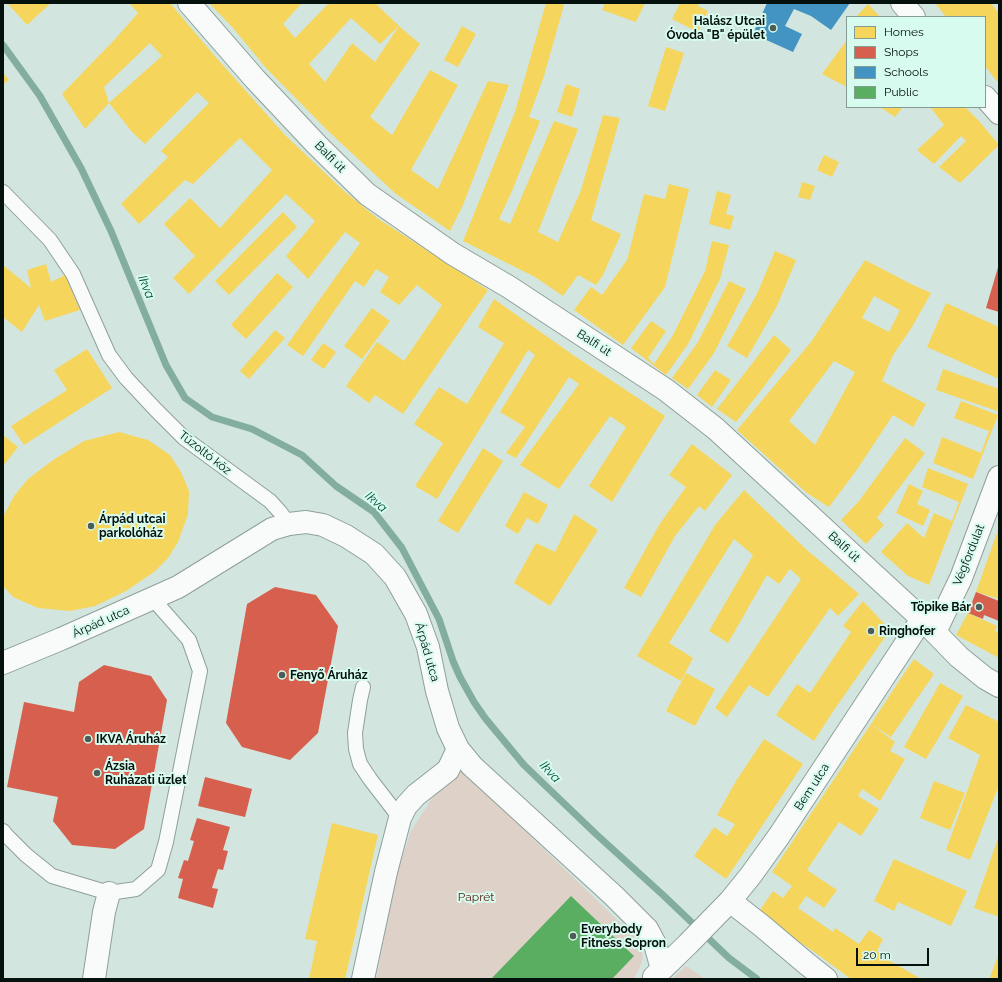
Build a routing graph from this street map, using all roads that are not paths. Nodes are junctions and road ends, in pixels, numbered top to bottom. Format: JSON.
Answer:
{"nodes":[{"id":1,"x":189,"y":3,"type":"edge"},
{"id":2,"x":902,"y":3,"type":"edge"},
{"id":3,"x":913,"y":16,"type":"edge"},
{"id":4,"x":986,"y":98,"type":"edge"},
{"id":5,"x":999,"y":114,"type":"edge"},
{"id":6,"x":3,"y":192,"type":"edge"},
{"id":7,"x":999,"y":477,"type":"edge"},
{"id":8,"x":288,"y":524,"type":"junction"},
{"id":9,"x":153,"y":599,"type":"junction"},
{"id":10,"x":929,"y":626,"type":"junction"},
{"id":11,"x":3,"y":662,"type":"edge"},
{"id":12,"x":999,"y":686,"type":"edge"},
{"id":13,"x":363,"y":687,"type":"dead end"},
{"id":14,"x":458,"y":749,"type":"junction"},
{"id":15,"x":400,"y":818,"type":"junction"},
{"id":16,"x":3,"y":831,"type":"edge"},
{"id":17,"x":109,"y":894,"type":"junction"},
{"id":18,"x":726,"y":905,"type":"junction"},
{"id":19,"x":657,"y":974,"type":"edge"},
{"id":20,"x":94,"y":979,"type":"edge"},
{"id":21,"x":363,"y":979,"type":"edge"},
{"id":22,"x":826,"y":979,"type":"edge"}],
"edges":[{"from":1,"to":10,"type":"street","name":"Balfi út"},
{"from":2,"to":3,"type":"street"},
{"from":4,"to":5,"type":"street"},
{"from":6,"to":8,"type":"lane","name":"Tűzoltó köz"},
{"from":7,"to":10,"type":"street","name":"Végfordulat"},
{"from":8,"to":9,"type":"street","name":"Árpád utca"},
{"from":8,"to":14,"type":"street","name":"Árpád utca"},
{"from":9,"to":11,"type":"street","name":"Árpád utca"},
{"from":9,"to":17,"type":"lane"},
{"from":10,"to":12,"type":"street","name":"Balfi út"},
{"from":10,"to":18,"type":"street","name":"Bem utca"},
{"from":13,"to":15,"type":"lane"},
{"from":14,"to":15,"type":"street"},
{"from":14,"to":19,"type":"street","name":"Árpád utca"},
{"from":15,"to":21,"type":"street"},
{"from":16,"to":17,"type":"lane"},
{"from":17,"to":20,"type":"street"},
{"from":18,"to":19,"type":"street","name":"Bem utca"},
{"from":18,"to":22,"type":"street"}]}
